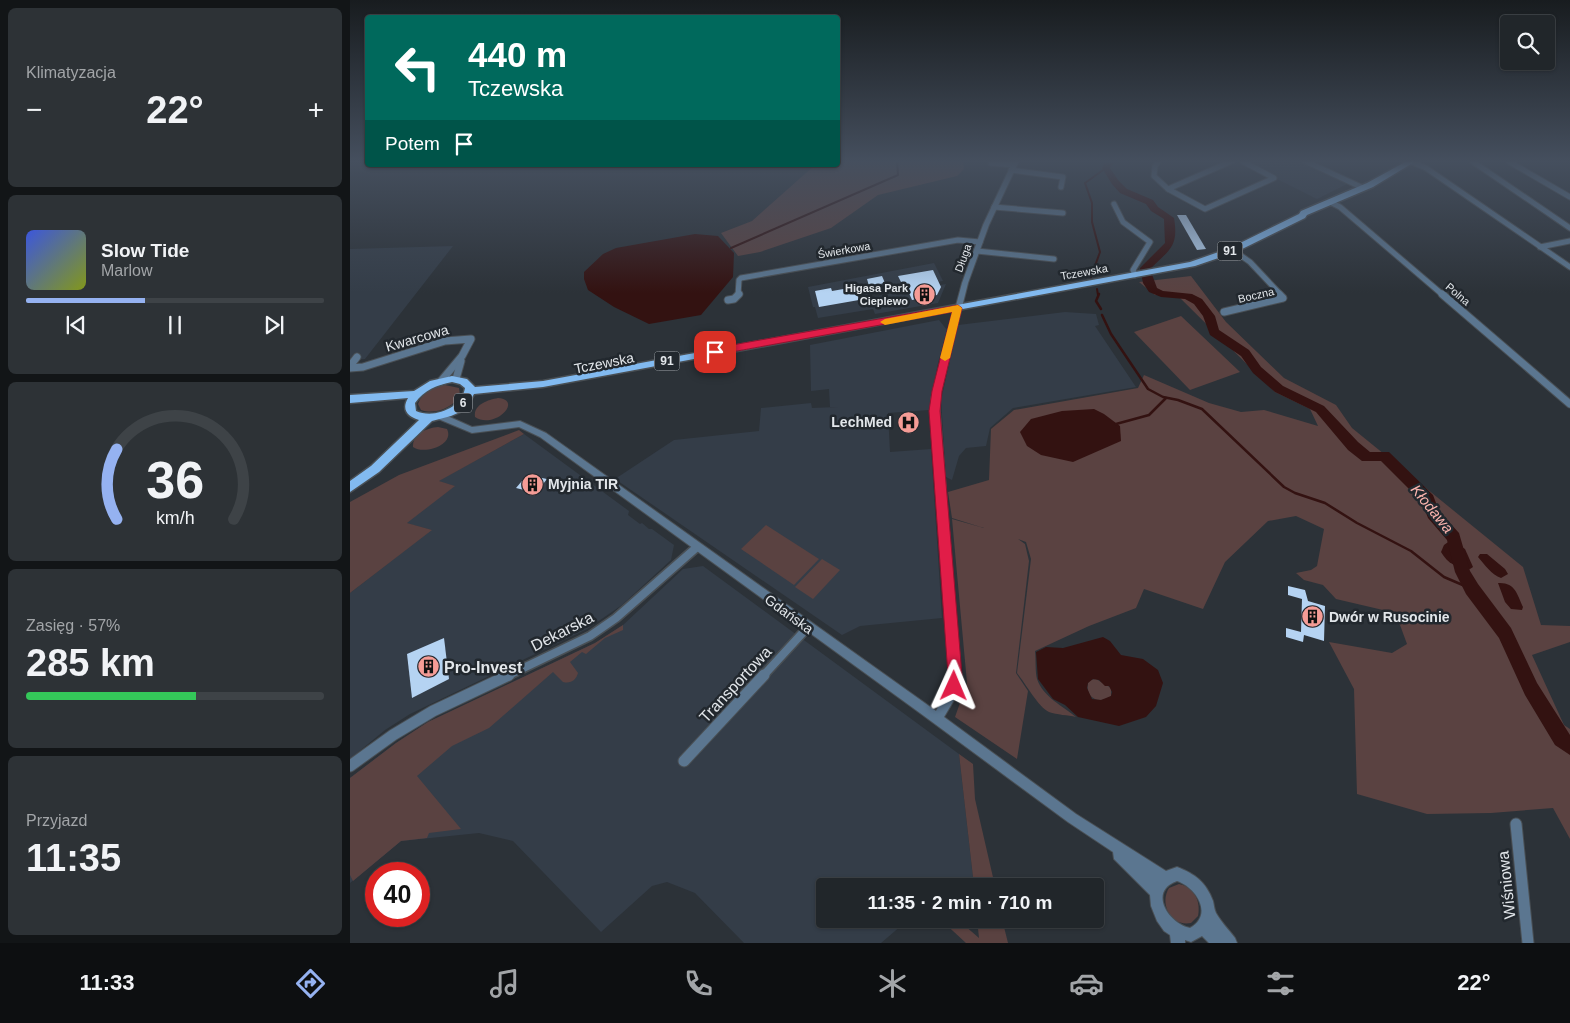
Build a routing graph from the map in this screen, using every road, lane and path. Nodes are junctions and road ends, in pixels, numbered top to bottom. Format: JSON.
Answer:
{"nodes":[{"id":1,"x":1115,"y":205,"type":"edge"},
{"id":2,"x":1198,"y":205,"type":"edge"},
{"id":3,"x":1214,"y":205,"type":"edge"},
{"id":4,"x":1325,"y":205,"type":"edge"},
{"id":5,"x":1336,"y":205,"type":"edge"},
{"id":6,"x":1479,"y":205,"type":"edge"},
{"id":7,"x":1536,"y":205,"type":"edge"},
{"id":8,"x":994,"y":207,"type":"joint"},
{"id":9,"x":1063,"y":213,"type":"dead end"},
{"id":10,"x":1570,"y":228,"type":"edge"},
{"id":11,"x":1570,"y":241,"type":"edge"},
{"id":12,"x":980,"y":242,"type":"junction"},
{"id":13,"x":1540,"y":247,"type":"junction"},
{"id":14,"x":1234,"y":250,"type":"junction"},
{"id":15,"x":977,"y":251,"type":"junction"},
{"id":16,"x":1054,"y":259,"type":"dead end"},
{"id":17,"x":1570,"y":267,"type":"edge"},
{"id":18,"x":1138,"y":275,"type":"junction"},
{"id":19,"x":728,"y":300,"type":"dead end"},
{"id":20,"x":958,"y":308,"type":"junction"},
{"id":21,"x":1224,"y":312,"type":"dead end"},
{"id":22,"x":462,"y":356,"type":"junction"},
{"id":23,"x":356,"y":358,"type":"dead end"},
{"id":24,"x":350,"y":367,"type":"edge"},
{"id":25,"x":456,"y":379,"type":"junction"},
{"id":26,"x":441,"y":381,"type":"junction"},
{"id":27,"x":417,"y":394,"type":"junction"},
{"id":28,"x":350,"y":399,"type":"edge"},
{"id":29,"x":370,"y":399,"type":"junction"},
{"id":30,"x":465,"y":399,"type":"junction"},
{"id":31,"x":410,"y":403,"type":"junction"},
{"id":32,"x":1570,"y":404,"type":"edge"},
{"id":33,"x":416,"y":416,"type":"junction"},
{"id":34,"x":433,"y":417,"type":"junction"},
{"id":35,"x":459,"y":424,"type":"junction"},
{"id":36,"x":395,"y":449,"type":"junction"},
{"id":37,"x":350,"y":487,"type":"edge"},
{"id":38,"x":697,"y":548,"type":"junction"},
{"id":39,"x":808,"y":627,"type":"junction"},
{"id":40,"x":936,"y":718,"type":"junction"},
{"id":41,"x":684,"y":761,"type":"dead end"},
{"id":42,"x":350,"y":766,"type":"edge"},
{"id":43,"x":1516,"y":824,"type":"dead end"},
{"id":44,"x":1108,"y":843,"type":"junction"},
{"id":45,"x":1165,"y":878,"type":"junction"},
{"id":46,"x":1156,"y":892,"type":"junction"},
{"id":47,"x":1208,"y":913,"type":"junction"},
{"id":48,"x":1203,"y":927,"type":"junction"},
{"id":49,"x":1184,"y":938,"type":"edge"},
{"id":50,"x":1218,"y":943,"type":"edge"},
{"id":51,"x":1230,"y":943,"type":"edge"},
{"id":52,"x":1528,"y":943,"type":"edge"}],
"edges":[{"from":1,"to":18,"type":"street"},
{"from":2,"to":3,"type":"street"},
{"from":4,"to":14,"type":"main road","name":"Tczewska","number":"91"},
{"from":5,"to":32,"type":"street","name":"Polna"},
{"from":6,"to":13,"type":"street"},
{"from":7,"to":10,"type":"street"},
{"from":8,"to":9,"type":"street"},
{"from":8,"to":12,"type":"street","name":"Długa"},
{"from":11,"to":13,"type":"street"},
{"from":12,"to":15,"type":"street","name":"Długa"},
{"from":12,"to":19,"type":"street","name":"Świerkowa"},
{"from":13,"to":17,"type":"street"},
{"from":14,"to":18,"type":"main road","name":"Tczewska","number":"91"},
{"from":14,"to":21,"type":"street","name":"Boczna"},
{"from":15,"to":16,"type":"street"},
{"from":15,"to":20,"type":"street","name":"Długa"},
{"from":18,"to":20,"type":"main road","name":"Tczewska","number":"91"},
{"from":20,"to":30,"type":"main road","name":"Tczewska","number":"91"},
{"from":20,"to":40,"type":"street","name":"Długa"},
{"from":22,"to":24,"type":"street","name":"Kwarcowa"},
{"from":22,"to":25,"type":"street","name":"Kwarcowa"},
{"from":22,"to":26,"type":"street","name":"Kwarcowa"},
{"from":23,"to":24,"type":"street","name":"Kwarcowa"},
{"from":25,"to":26,"type":"main road","number":"6"},
{"from":25,"to":30,"type":"main road","number":"6"},
{"from":26,"to":27,"type":"main road","number":"6"},
{"from":27,"to":29,"type":"main road"},
{"from":27,"to":31,"type":"main road","number":"6"},
{"from":28,"to":29,"type":"main road"},
{"from":29,"to":31,"type":"main road"},
{"from":30,"to":34,"type":"main road","number":"6"},
{"from":30,"to":35,"type":"street"},
{"from":31,"to":33,"type":"main road"},
{"from":33,"to":34,"type":"main road"},
{"from":33,"to":36,"type":"main road","number":"6"},
{"from":34,"to":35,"type":"street","name":"Gdańska"},
{"from":34,"to":36,"type":"main road","number":"6"},
{"from":35,"to":38,"type":"street","name":"Gdańska"},
{"from":36,"to":37,"type":"main road","number":"6"},
{"from":38,"to":39,"type":"street","name":"Gdańska"},
{"from":38,"to":42,"type":"street","name":"Dekarska"},
{"from":39,"to":40,"type":"street","name":"Gdańska"},
{"from":39,"to":41,"type":"street","name":"Transportowa"},
{"from":40,"to":44,"type":"street","name":"Gdańska"},
{"from":43,"to":52,"type":"street","name":"Wiśniowa"},
{"from":44,"to":45,"type":"street","name":"Gdańska"},
{"from":44,"to":46,"type":"street","name":"Gdańska"},
{"from":45,"to":46,"type":"street"},
{"from":45,"to":47,"type":"street"},
{"from":46,"to":49,"type":"street"},
{"from":47,"to":48,"type":"street"},
{"from":47,"to":51,"type":"street"},
{"from":48,"to":49,"type":"street"},
{"from":48,"to":50,"type":"street"}]}
